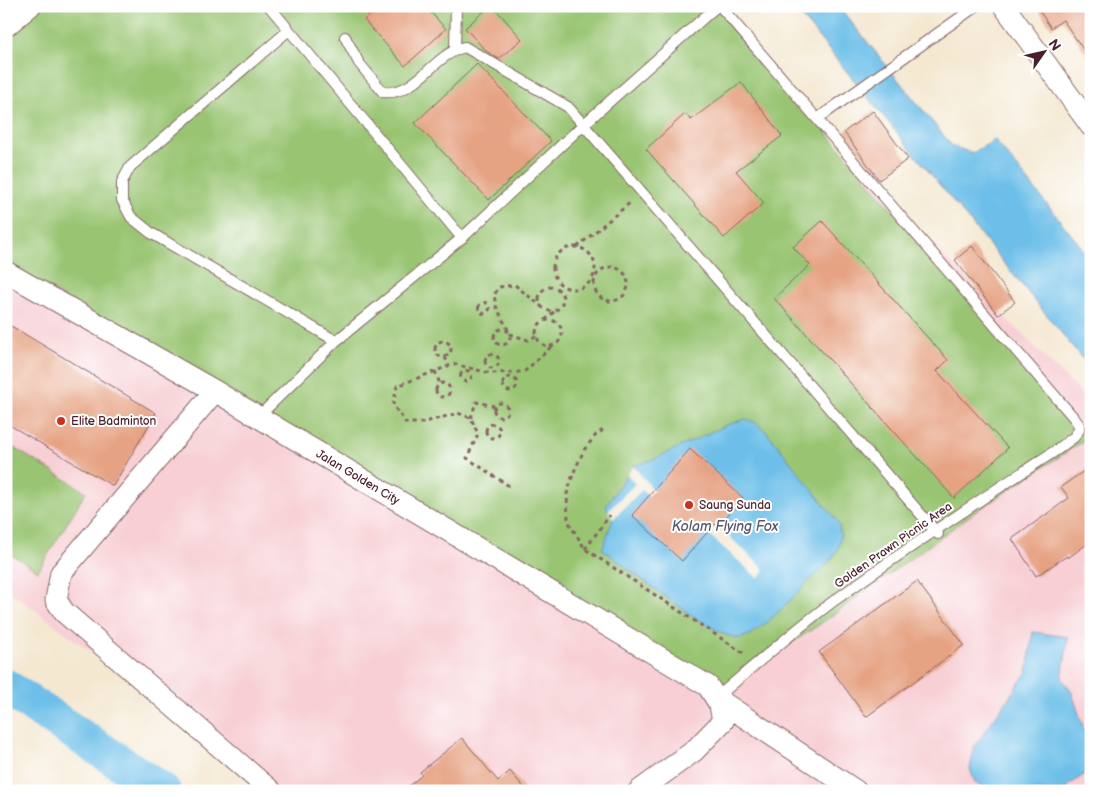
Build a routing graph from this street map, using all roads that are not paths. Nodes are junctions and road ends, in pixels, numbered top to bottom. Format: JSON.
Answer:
{"nodes":[{"id":1,"x":30,"y":6,"type":"edge"},
{"id":2,"x":269,"y":6,"type":"edge"},
{"id":3,"x":456,"y":6,"type":"edge"},
{"id":4,"x":719,"y":6,"type":"edge"},
{"id":5,"x":1004,"y":6,"type":"edge"},
{"id":6,"x":975,"y":7,"type":"edge"},
{"id":7,"x":6,"y":26,"type":"edge"},
{"id":8,"x":289,"y":30,"type":"junction"},
{"id":9,"x":345,"y":37,"type":"dead end"},
{"id":10,"x":455,"y":49,"type":"junction"},
{"id":11,"x":817,"y":119,"type":"junction"},
{"id":12,"x":583,"y":125,"type":"junction"},
{"id":13,"x":1091,"y":126,"type":"edge"},
{"id":14,"x":462,"y":238,"type":"junction"},
{"id":15,"x":6,"y":272,"type":"edge"},
{"id":16,"x":336,"y":341,"type":"junction"},
{"id":17,"x":215,"y":391,"type":"junction"},
{"id":18,"x":258,"y":417,"type":"junction"},
{"id":19,"x":936,"y":532,"type":"junction"},
{"id":20,"x":712,"y":692,"type":"junction"},
{"id":21,"x":271,"y":791,"type":"edge"},
{"id":22,"x":639,"y":791,"type":"edge"},
{"id":23,"x":856,"y":791,"type":"edge"}],
"edges":[{"from":1,"to":7,"type":"street"},
{"from":2,"to":8,"type":"lane"},
{"from":3,"to":10,"type":"lane"},
{"from":4,"to":11,"type":"lane"},
{"from":4,"to":12,"type":"lane"},
{"from":5,"to":13,"type":"street"},
{"from":6,"to":11,"type":"lane"},
{"from":8,"to":14,"type":"lane"},
{"from":8,"to":16,"type":"lane"},
{"from":9,"to":10,"type":"lane"},
{"from":10,"to":12,"type":"lane"},
{"from":11,"to":19,"type":"lane","name":"Golden Prawn Picnic Area"},
{"from":12,"to":14,"type":"lane"},
{"from":12,"to":19,"type":"lane"},
{"from":14,"to":16,"type":"lane"},
{"from":15,"to":17,"type":"street","name":"Jalan Golden City"},
{"from":16,"to":18,"type":"lane"},
{"from":17,"to":18,"type":"street","name":"Jalan Golden City"},
{"from":17,"to":21,"type":"street"},
{"from":18,"to":20,"type":"street","name":"Jalan Golden City"},
{"from":19,"to":20,"type":"lane","name":"Golden Prawn Picnic Area"},
{"from":20,"to":22,"type":"street"},
{"from":20,"to":23,"type":"street","name":"Jalan Golden City"}]}
